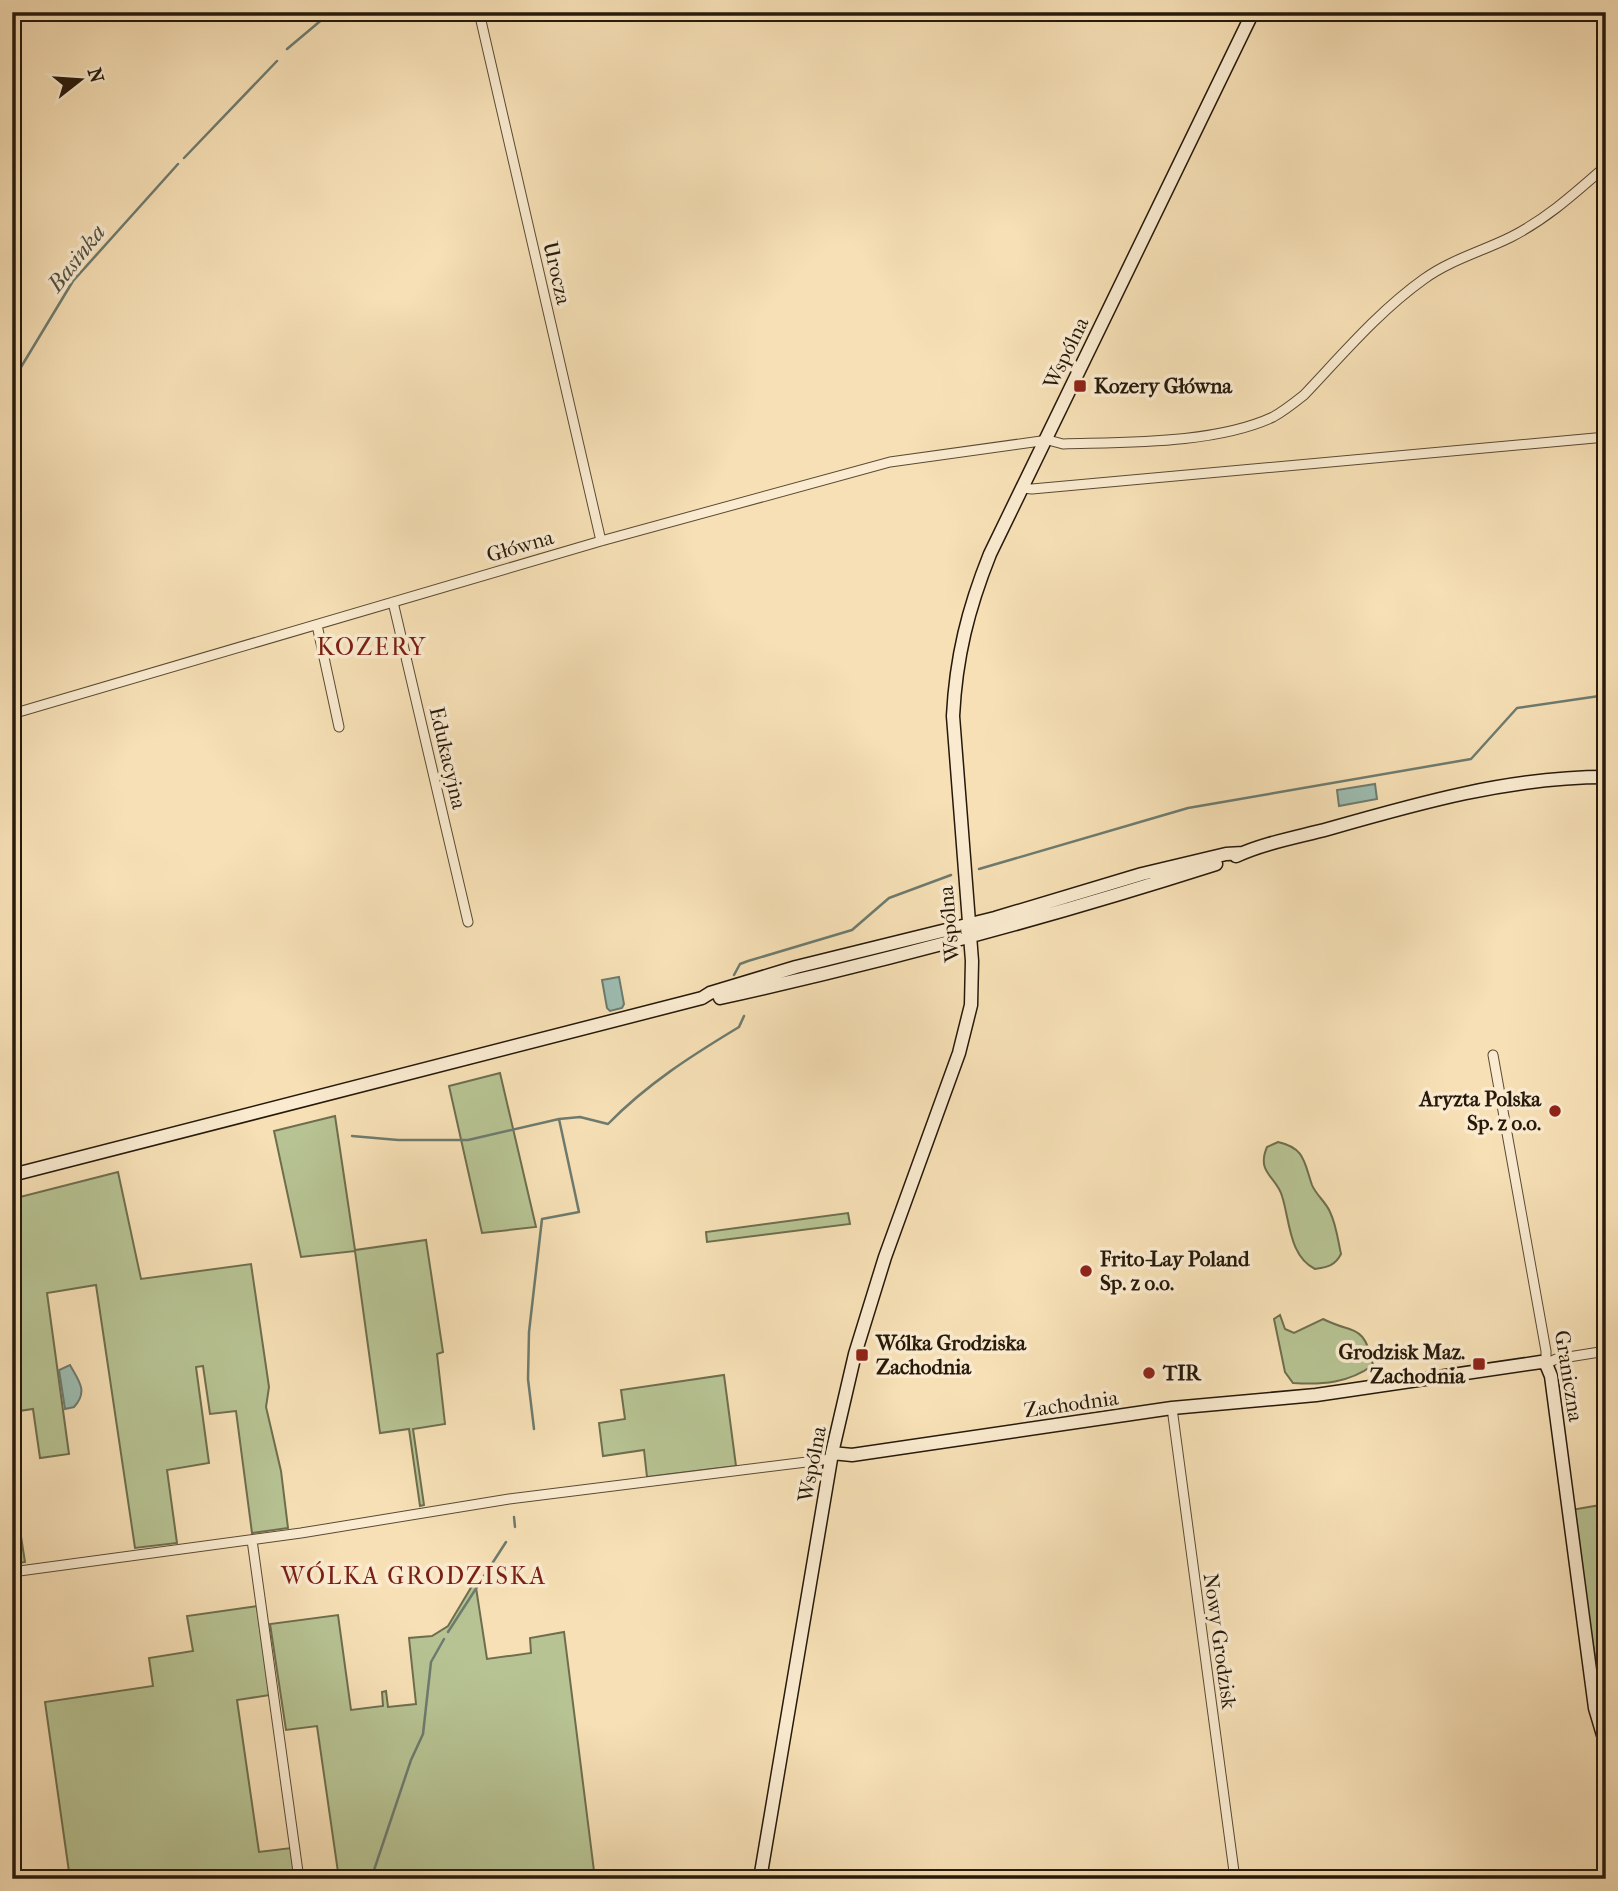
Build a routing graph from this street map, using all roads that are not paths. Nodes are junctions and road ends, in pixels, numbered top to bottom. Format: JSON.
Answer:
{"nodes":[{"id":1,"x":480,"y":12,"type":"edge"},
{"id":2,"x":1253,"y":12,"type":"edge"},
{"id":3,"x":1606,"y":166,"type":"edge"},
{"id":4,"x":1606,"y":437,"type":"edge"},
{"id":5,"x":1045,"y":441,"type":"junction"},
{"id":6,"x":1022,"y":488,"type":"junction"},
{"id":7,"x":601,"y":541,"type":"junction"},
{"id":8,"x":393,"y":602,"type":"junction"},
{"id":9,"x":317,"y":625,"type":"junction"},
{"id":10,"x":12,"y":715,"type":"edge"},
{"id":11,"x":339,"y":727,"type":"dead end"},
{"id":12,"x":1606,"y":777,"type":"edge"},
{"id":13,"x":468,"y":922,"type":"dead end"},
{"id":14,"x":969,"y":929,"type":"junction"},
{"id":15,"x":1493,"y":1055,"type":"dead end"},
{"id":16,"x":12,"y":1175,"type":"edge"},
{"id":17,"x":1606,"y":1351,"type":"edge"},
{"id":18,"x":1545,"y":1364,"type":"junction"},
{"id":19,"x":1172,"y":1408,"type":"junction"},
{"id":20,"x":832,"y":1456,"type":"junction"},
{"id":21,"x":252,"y":1540,"type":"junction"},
{"id":22,"x":12,"y":1573,"type":"edge"},
{"id":23,"x":1606,"y":1745,"type":"edge"},
{"id":24,"x":760,"y":1875,"type":"edge"},
{"id":25,"x":299,"y":1879,"type":"edge"},
{"id":26,"x":1235,"y":1879,"type":"edge"}],
"edges":[{"from":1,"to":7,"type":"street","name":"Urocza"},
{"from":2,"to":5,"type":"street","name":"Wspólna"},
{"from":3,"to":5,"type":"street","name":"Główna"},
{"from":4,"to":6,"type":"street"},
{"from":5,"to":6,"type":"street","name":"Wspólna"},
{"from":5,"to":7,"type":"street","name":"Główna"},
{"from":6,"to":14,"type":"street","name":"Wspólna"},
{"from":7,"to":8,"type":"street","name":"Główna"},
{"from":8,"to":9,"type":"street","name":"Główna"},
{"from":8,"to":13,"type":"street","name":"Edukacyjna"},
{"from":9,"to":10,"type":"street","name":"Główna"},
{"from":9,"to":11,"type":"street"},
{"from":12,"to":14,"type":"street"},
{"from":14,"to":16,"type":"street"},
{"from":14,"to":20,"type":"street","name":"Wspólna"},
{"from":15,"to":18,"type":"street","name":"Graniczna"},
{"from":17,"to":18,"type":"street","name":"Zachodnia"},
{"from":18,"to":19,"type":"street","name":"Zachodnia"},
{"from":18,"to":23,"type":"street","name":"Graniczna"},
{"from":19,"to":20,"type":"street","name":"Zachodnia"},
{"from":19,"to":26,"type":"street","name":"Nowy Grodzisk"},
{"from":20,"to":21,"type":"street"},
{"from":20,"to":24,"type":"street","name":"Wspólna"},
{"from":21,"to":22,"type":"street"},
{"from":21,"to":25,"type":"street"}]}
